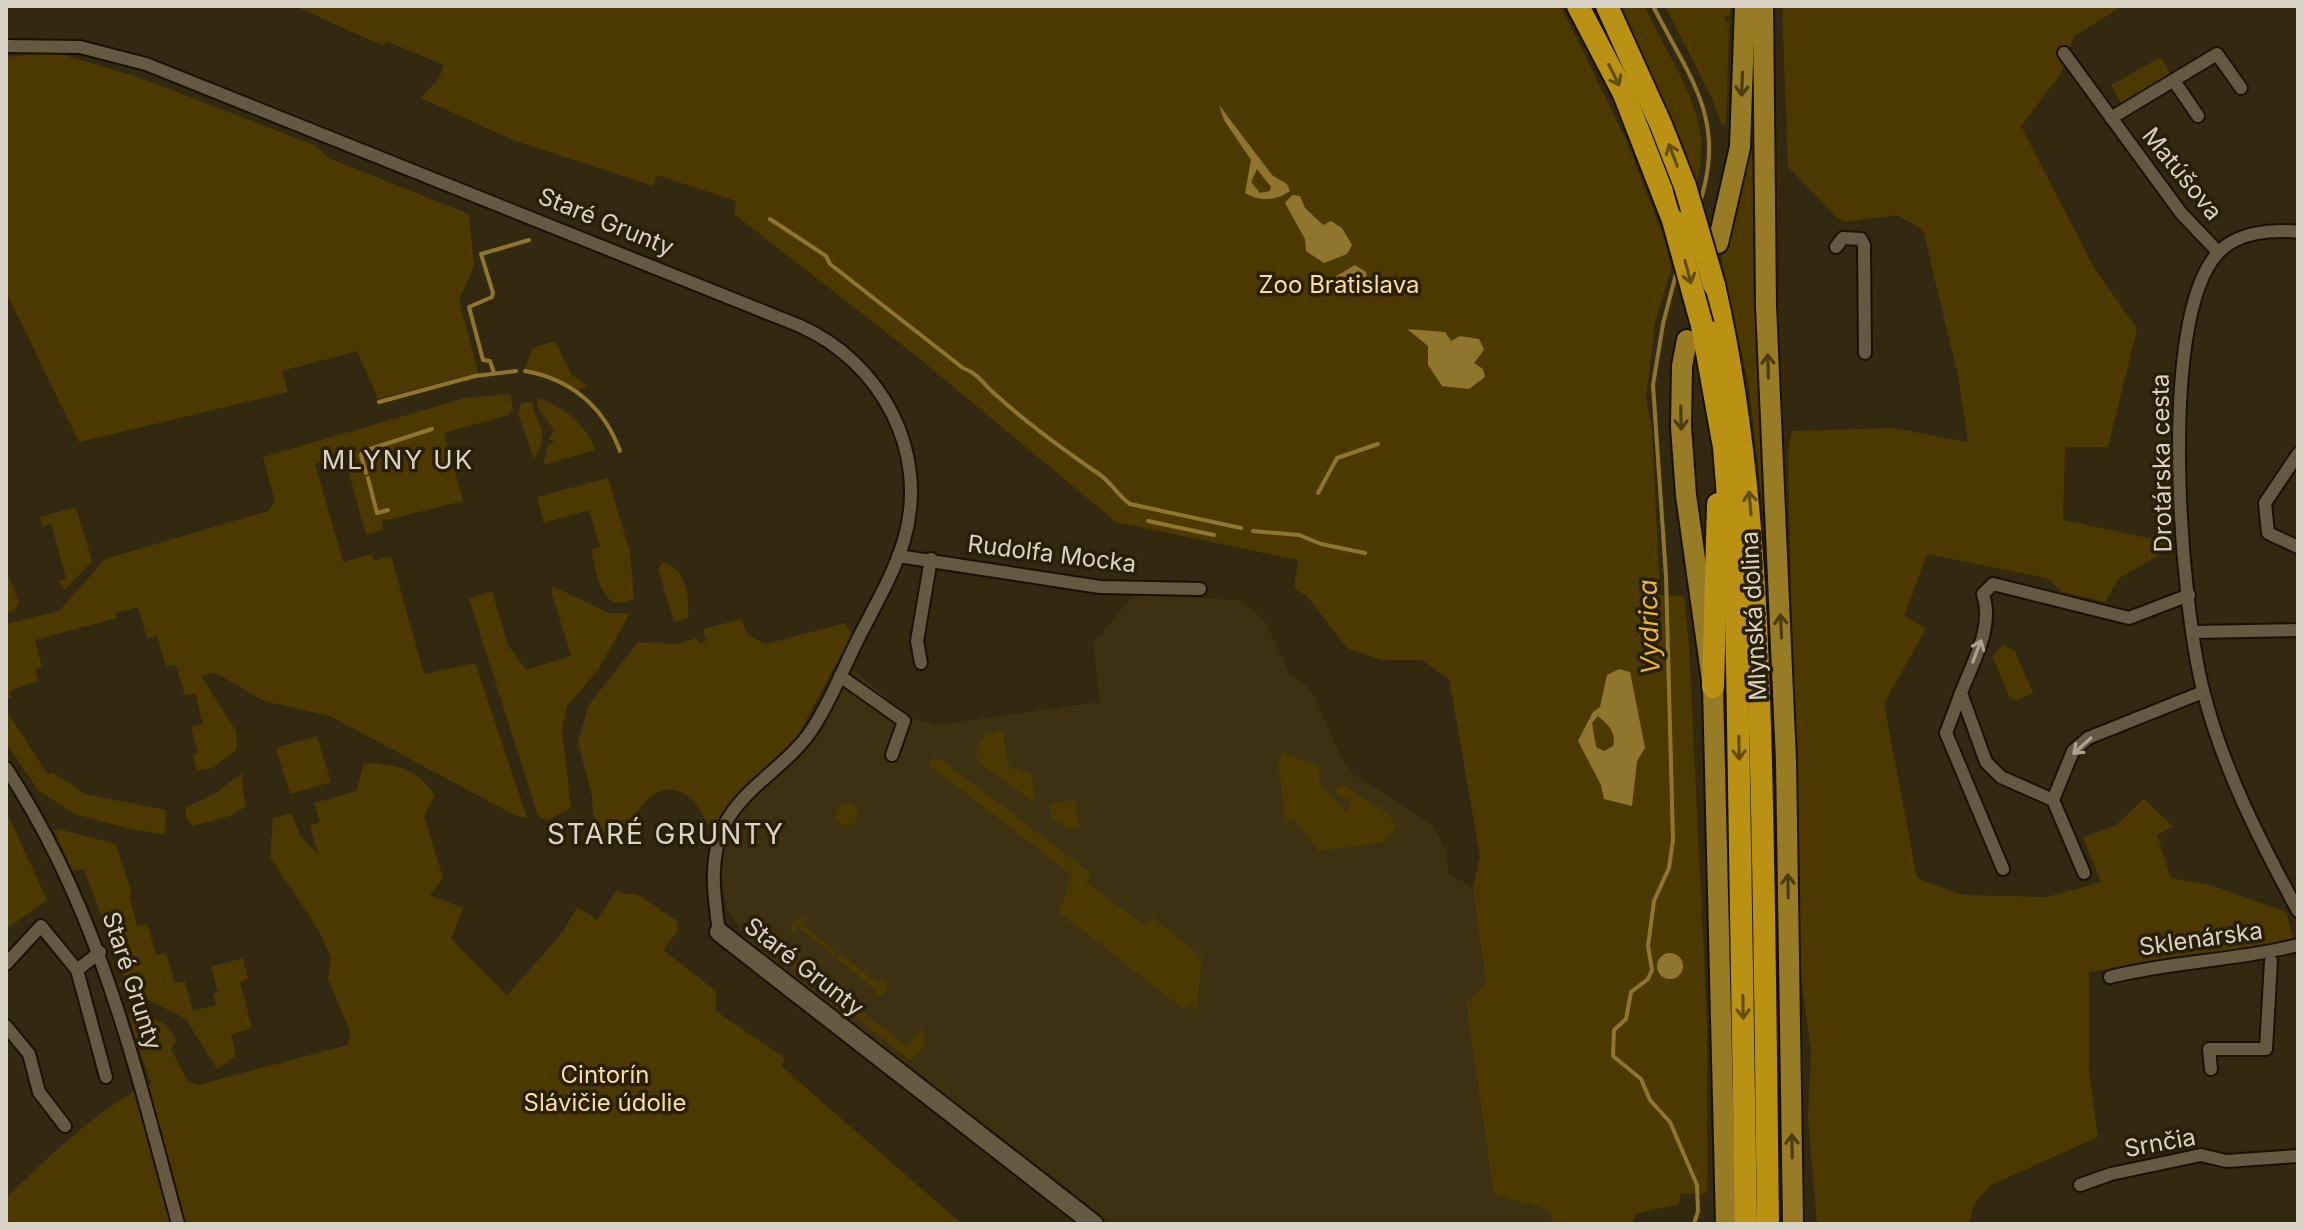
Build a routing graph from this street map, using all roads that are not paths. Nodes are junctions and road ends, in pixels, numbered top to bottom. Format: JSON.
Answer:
{"nodes":[{"id":1,"x":1578,"y":6,"type":"edge"},
{"id":2,"x":1607,"y":6,"type":"edge"},
{"id":3,"x":1745,"y":6,"type":"edge"},
{"id":4,"x":1763,"y":6,"type":"edge"},
{"id":5,"x":6,"y":46,"type":"edge"},
{"id":6,"x":2064,"y":53,"type":"dead end"},
{"id":7,"x":2174,"y":81,"type":"junction"},
{"id":8,"x":2241,"y":88,"type":"dead end"},
{"id":9,"x":2198,"y":116,"type":"dead end"},
{"id":10,"x":2111,"y":118,"type":"junction"},
{"id":11,"x":2298,"y":232,"type":"edge"},
{"id":12,"x":1718,"y":243,"type":"dead end"},
{"id":13,"x":1836,"y":247,"type":"dead end"},
{"id":14,"x":2218,"y":252,"type":"junction"},
{"id":15,"x":1695,"y":333,"type":"junction"},
{"id":16,"x":1865,"y":353,"type":"dead end"},
{"id":17,"x":1720,"y":418,"type":"junction"},
{"id":18,"x":2298,"y":454,"type":"edge"},
{"id":19,"x":2298,"y":547,"type":"edge"},
{"id":20,"x":898,"y":556,"type":"junction"},
{"id":21,"x":931,"y":559,"type":"junction"},
{"id":22,"x":1200,"y":589,"type":"dead end"},
{"id":23,"x":2189,"y":595,"type":"junction"},
{"id":24,"x":2298,"y":630,"type":"edge"},
{"id":25,"x":2195,"y":632,"type":"junction"},
{"id":26,"x":921,"y":663,"type":"dead end"},
{"id":27,"x":840,"y":676,"type":"junction"},
{"id":28,"x":1713,"y":687,"type":"junction"},
{"id":29,"x":2203,"y":692,"type":"junction"},
{"id":30,"x":1961,"y":693,"type":"junction"},
{"id":31,"x":892,"y":755,"type":"dead end"},
{"id":32,"x":6,"y":768,"type":"edge"},
{"id":33,"x":2053,"y":800,"type":"junction"},
{"id":34,"x":2003,"y":869,"type":"dead end"},
{"id":35,"x":2084,"y":873,"type":"dead end"},
{"id":36,"x":2298,"y":911,"type":"edge"},
{"id":37,"x":719,"y":932,"type":"joint"},
{"id":38,"x":2298,"y":945,"type":"edge"},
{"id":39,"x":100,"y":952,"type":"junction"},
{"id":40,"x":2271,"y":961,"type":"dead end"},
{"id":41,"x":6,"y":964,"type":"edge"},
{"id":42,"x":77,"y":970,"type":"junction"},
{"id":43,"x":2110,"y":977,"type":"dead end"},
{"id":44,"x":6,"y":1026,"type":"edge"},
{"id":45,"x":2211,"y":1069,"type":"dead end"},
{"id":46,"x":106,"y":1077,"type":"dead end"},
{"id":47,"x":65,"y":1126,"type":"dead end"},
{"id":48,"x":2298,"y":1156,"type":"edge"},
{"id":49,"x":2080,"y":1185,"type":"dead end"},
{"id":50,"x":178,"y":1224,"type":"edge"},
{"id":51,"x":1094,"y":1224,"type":"edge"},
{"id":52,"x":1726,"y":1224,"type":"edge"},
{"id":53,"x":1746,"y":1224,"type":"edge"},
{"id":54,"x":1768,"y":1224,"type":"edge"},
{"id":55,"x":1793,"y":1224,"type":"edge"}],
"edges":[{"from":1,"to":15,"type":"highway","one_way":true,"bridge":true},
{"from":54,"to":2,"type":"highway","one_way":true,"bridge":true},
{"from":3,"to":12,"type":"main road","one_way":true},
{"from":55,"to":4,"type":"main road","name":"Mlynská dolina","one_way":true},
{"from":5,"to":20,"type":"street","name":"Staré Grunty"},
{"from":6,"to":10,"type":"street","name":"Matúšova"},
{"from":7,"to":8,"type":"street"},
{"from":7,"to":9,"type":"street"},
{"from":7,"to":10,"type":"street"},
{"from":10,"to":14,"type":"street","name":"Matúšova"},
{"from":11,"to":14,"type":"street","name":"Matúšova"},
{"from":13,"to":16,"type":"street"},
{"from":14,"to":23,"type":"street","name":"Drotárska cesta"},
{"from":15,"to":17,"type":"highway"},
{"from":15,"to":28,"type":"main road","name":"Mlynská dolina","one_way":true},
{"from":17,"to":28,"type":"highway"},
{"from":17,"to":53,"type":"highway","one_way":true},
{"from":18,"to":19,"type":"street"},
{"from":20,"to":21,"type":"street","name":"Rudolfa Mocka"},
{"from":20,"to":27,"type":"street","name":"Staré Grunty"},
{"from":21,"to":22,"type":"street","name":"Rudolfa Mocka"},
{"from":21,"to":26,"type":"street"},
{"from":23,"to":25,"type":"street","name":"Drotárska cesta"},
{"from":30,"to":23,"type":"street","one_way":true},
{"from":24,"to":25,"type":"street"},
{"from":25,"to":29,"type":"street","name":"Drotárska cesta"},
{"from":27,"to":31,"type":"street"},
{"from":27,"to":37,"type":"street","name":"Staré Grunty"},
{"from":28,"to":52,"type":"main road","name":"Mlynská dolina"},
{"from":29,"to":33,"type":"street","one_way":true},
{"from":29,"to":36,"type":"street","name":"Drotárska cesta"},
{"from":30,"to":33,"type":"street"},
{"from":30,"to":34,"type":"street"},
{"from":32,"to":39,"type":"street","name":"Staré Grunty"},
{"from":33,"to":35,"type":"street"},
{"from":37,"to":51,"type":"street","name":"Staré Grunty"},
{"from":38,"to":43,"type":"street","name":"Sklenárska"},
{"from":39,"to":42,"type":"street"},
{"from":39,"to":50,"type":"street","name":"Staré Grunty"},
{"from":40,"to":45,"type":"street","name":"Sklenárska"},
{"from":41,"to":42,"type":"street"},
{"from":42,"to":46,"type":"street"},
{"from":44,"to":47,"type":"street"},
{"from":48,"to":49,"type":"street","name":"Srnčia"}]}
